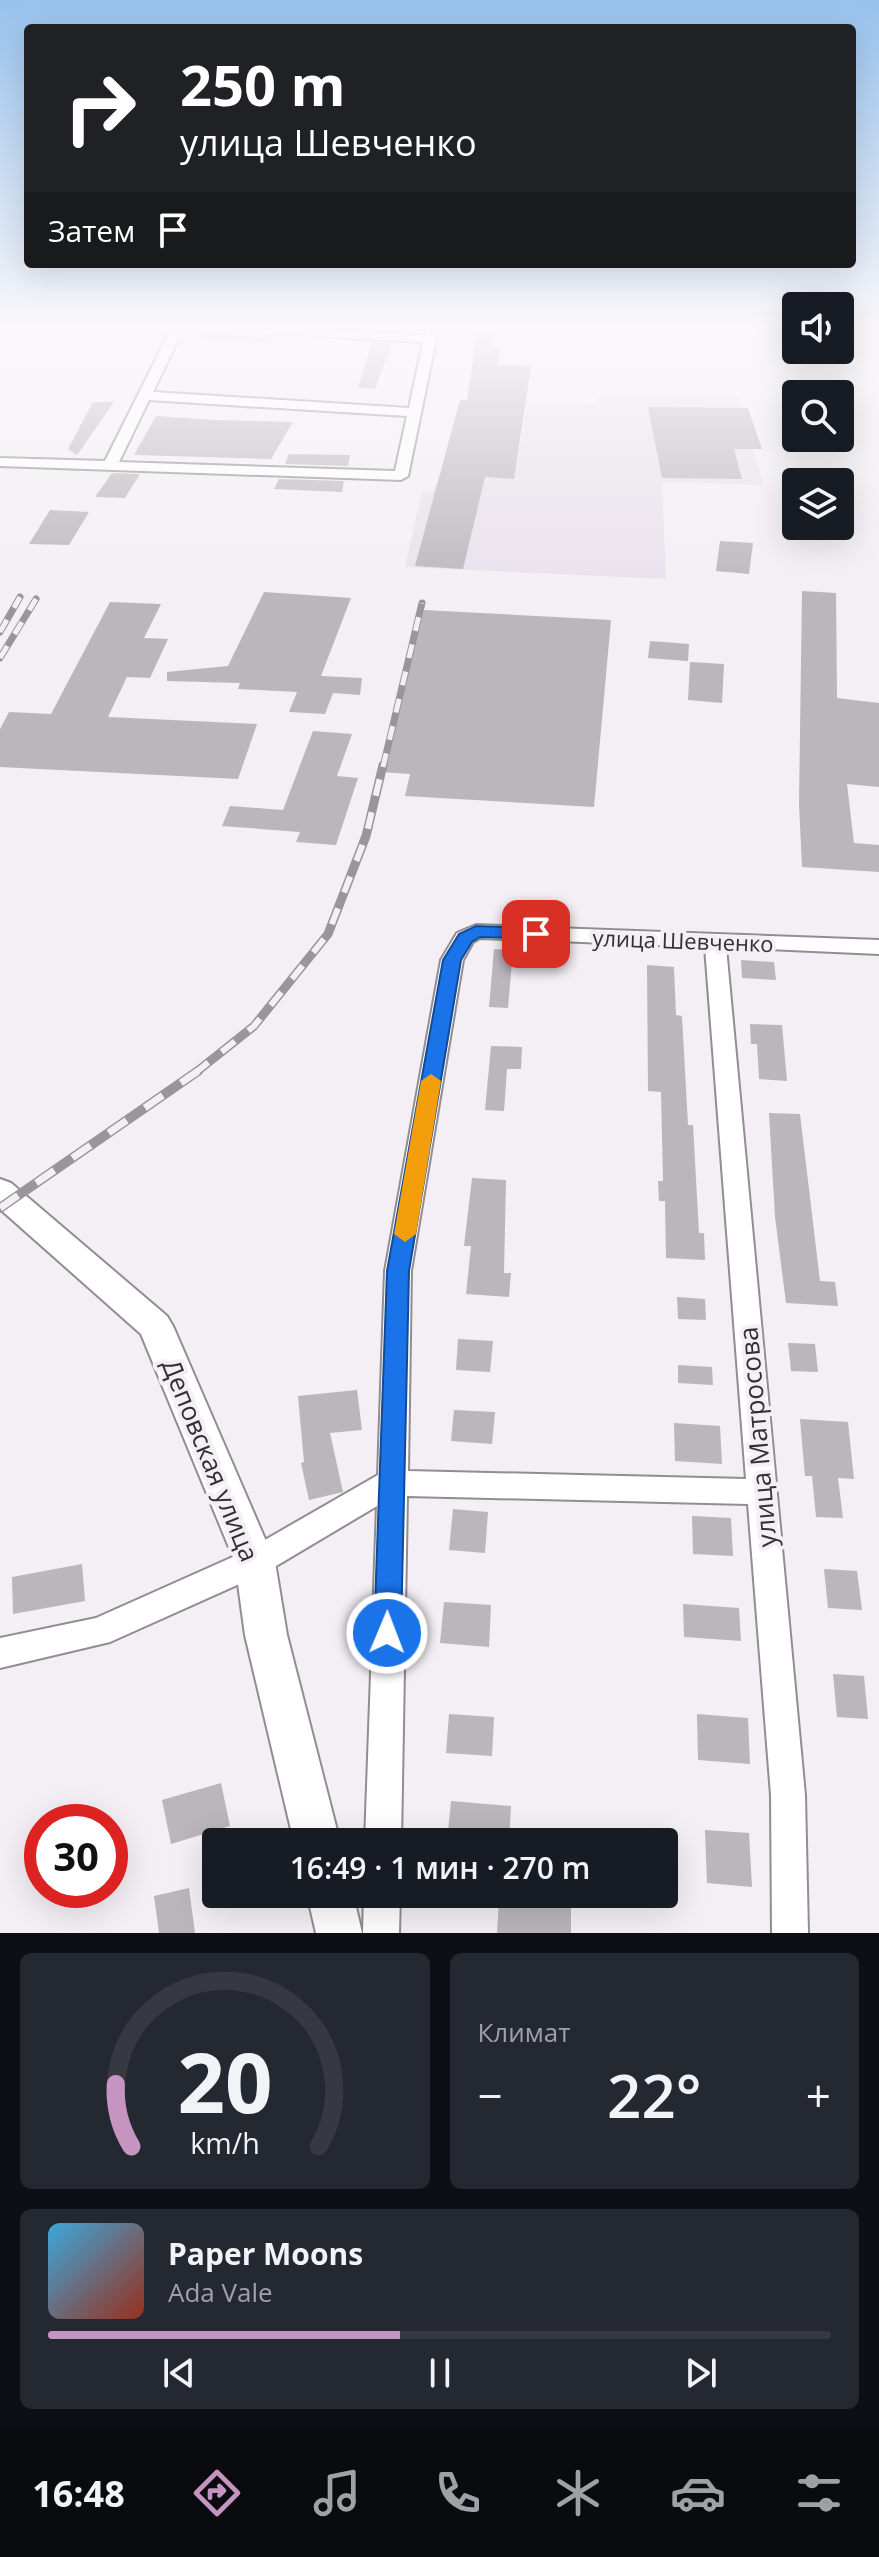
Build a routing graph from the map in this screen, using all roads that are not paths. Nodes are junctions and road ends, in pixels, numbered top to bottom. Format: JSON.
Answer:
{"nodes":[{"id":1,"x":135,"y":415,"type":"edge"},
{"id":2,"x":413,"y":415,"type":"edge"},
{"id":3,"x":0,"y":462,"type":"edge"},
{"id":4,"x":111,"y":464,"type":"junction"},
{"id":5,"x":715,"y":941,"type":"junction"},
{"id":6,"x":879,"y":947,"type":"edge"},
{"id":7,"x":0,"y":1191,"type":"edge"},
{"id":8,"x":390,"y":1483,"type":"junction"},
{"id":9,"x":762,"y":1492,"type":"junction"},
{"id":10,"x":255,"y":1562,"type":"junction"},
{"id":11,"x":0,"y":1653,"type":"edge"},
{"id":12,"x":314,"y":1828,"type":"edge"},
{"id":13,"x":383,"y":1828,"type":"edge"},
{"id":14,"x":333,"y":1908,"type":"edge"},
{"id":15,"x":382,"y":1908,"type":"edge"},
{"id":16,"x":339,"y":1933,"type":"edge"},
{"id":17,"x":381,"y":1933,"type":"edge"},
{"id":18,"x":790,"y":1933,"type":"edge"}],
"edges":[{"from":1,"to":4,"type":"street"},
{"from":2,"to":4,"type":"street"},
{"from":3,"to":4,"type":"street"},
{"from":5,"to":6,"type":"street","name":"улица Шевченко"},
{"from":5,"to":8,"type":"street","name":"улица Шевченко"},
{"from":5,"to":9,"type":"street","name":"улица Матросова"},
{"from":7,"to":10,"type":"street","name":"Деповская улица"},
{"from":8,"to":9,"type":"street"},
{"from":8,"to":10,"type":"street"},
{"from":8,"to":13,"type":"street"},
{"from":9,"to":18,"type":"street","name":"улица Матросова"},
{"from":10,"to":11,"type":"street"},
{"from":10,"to":12,"type":"street","name":"Деповская улица"},
{"from":14,"to":16,"type":"street"},
{"from":15,"to":17,"type":"street"}]}
